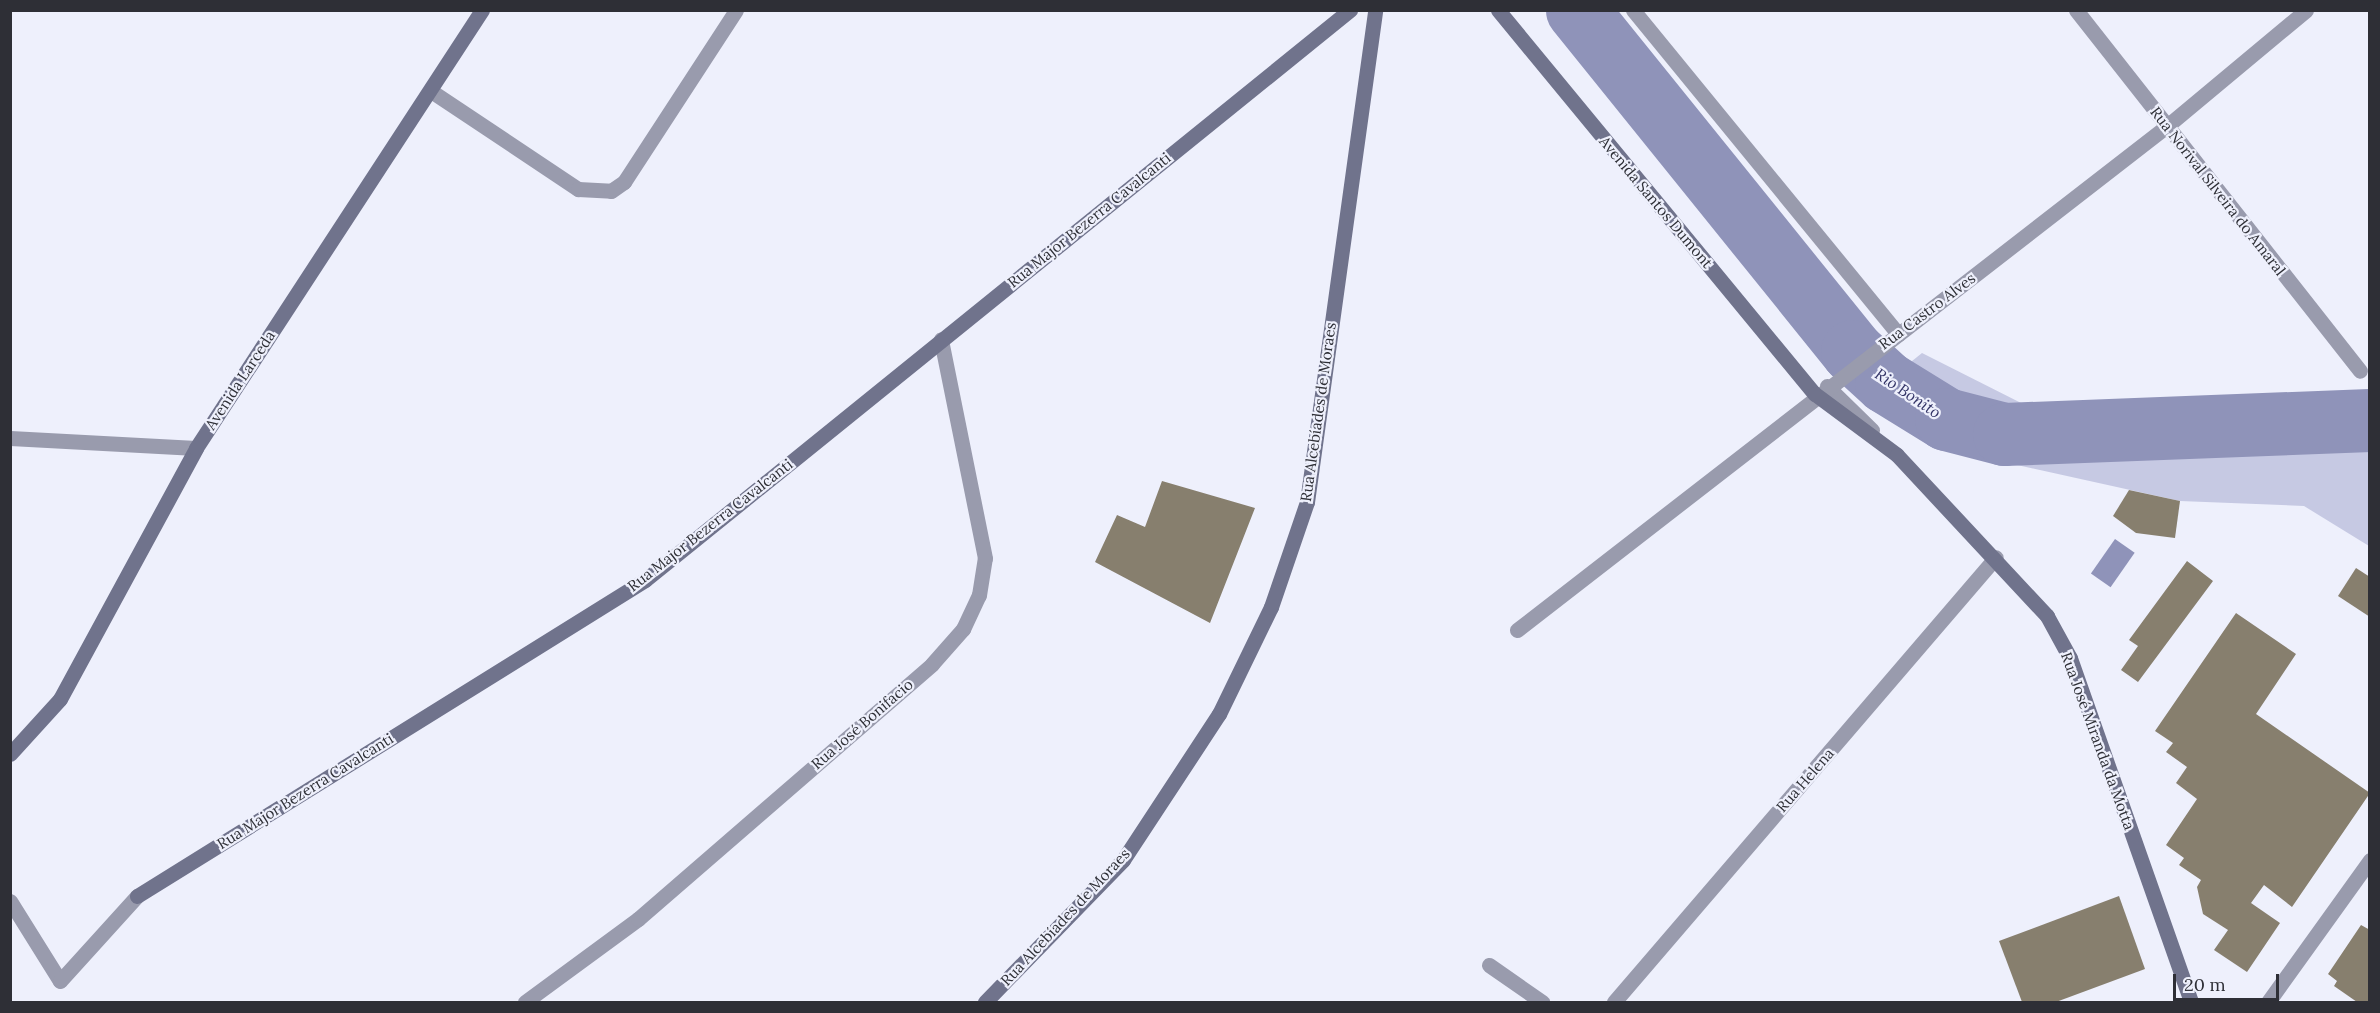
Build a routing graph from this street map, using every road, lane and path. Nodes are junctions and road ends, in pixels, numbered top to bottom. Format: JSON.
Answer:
{"nodes":[{"id":1,"x":482,"y":10,"type":"edge"},
{"id":2,"x":736,"y":10,"type":"edge"},
{"id":3,"x":1350,"y":10,"type":"edge"},
{"id":4,"x":1375,"y":10,"type":"edge"},
{"id":5,"x":1498,"y":10,"type":"edge"},
{"id":6,"x":1633,"y":10,"type":"edge"},
{"id":7,"x":2076,"y":10,"type":"edge"},
{"id":8,"x":2306,"y":10,"type":"edge"},
{"id":9,"x":430,"y":91,"type":"junction"},
{"id":10,"x":2167,"y":126,"type":"junction"},
{"id":11,"x":1898,"y":334,"type":"junction"},
{"id":12,"x":941,"y":339,"type":"junction"},
{"id":13,"x":2360,"y":371,"type":"dead end"},
{"id":14,"x":1821,"y":390,"type":"junction"},
{"id":15,"x":10,"y":438,"type":"edge"},
{"id":16,"x":196,"y":448,"type":"junction"},
{"id":17,"x":1996,"y":557,"type":"junction"},
{"id":18,"x":1517,"y":630,"type":"dead end"},
{"id":19,"x":10,"y":754,"type":"edge"},
{"id":20,"x":2370,"y":860,"type":"edge"},
{"id":21,"x":10,"y":901,"type":"edge"},
{"id":22,"x":1489,"y":965,"type":"dead end"},
{"id":23,"x":525,"y":1002,"type":"edge"},
{"id":24,"x":985,"y":1002,"type":"edge"},
{"id":25,"x":1542,"y":1002,"type":"edge"},
{"id":26,"x":1614,"y":1002,"type":"edge"},
{"id":27,"x":2191,"y":1002,"type":"edge"},
{"id":28,"x":2268,"y":1002,"type":"edge"}],
"edges":[{"from":1,"to":9,"type":"street","name":"Avenida Larceda"},
{"from":2,"to":9,"type":"street"},
{"from":3,"to":12,"type":"street","name":"Rua Major Bezerra Cavalcanti"},
{"from":4,"to":24,"type":"street","name":"Rua Alcebíades de Moraes"},
{"from":5,"to":14,"type":"street","name":"Avenida Santos Dumont"},
{"from":6,"to":11,"type":"street"},
{"from":7,"to":10,"type":"street","name":"Rua Norival Silveira do Amaral"},
{"from":8,"to":10,"type":"street","name":"Rua Castro Alves"},
{"from":9,"to":16,"type":"street","name":"Avenida Larceda"},
{"from":10,"to":11,"type":"street","name":"Rua Castro Alves"},
{"from":10,"to":13,"type":"street","name":"Rua Norival Silveira do Amaral"},
{"from":11,"to":14,"type":"street","name":"Rua Castro Alves"},
{"from":12,"to":21,"type":"street","name":"Rua Major Bezerra Cavalcanti"},
{"from":12,"to":23,"type":"street","name":"Rua José Bonifacio"},
{"from":14,"to":17,"type":"street","name":"Rua José Miranda da Motta"},
{"from":14,"to":18,"type":"street","name":"Rua Castro Alves"},
{"from":15,"to":16,"type":"street"},
{"from":16,"to":19,"type":"street","name":"Avenida Larceda"},
{"from":17,"to":26,"type":"street","name":"Rua Helena"},
{"from":17,"to":27,"type":"street","name":"Rua José Miranda da Motta"},
{"from":20,"to":28,"type":"street"},
{"from":22,"to":25,"type":"street"}]}
